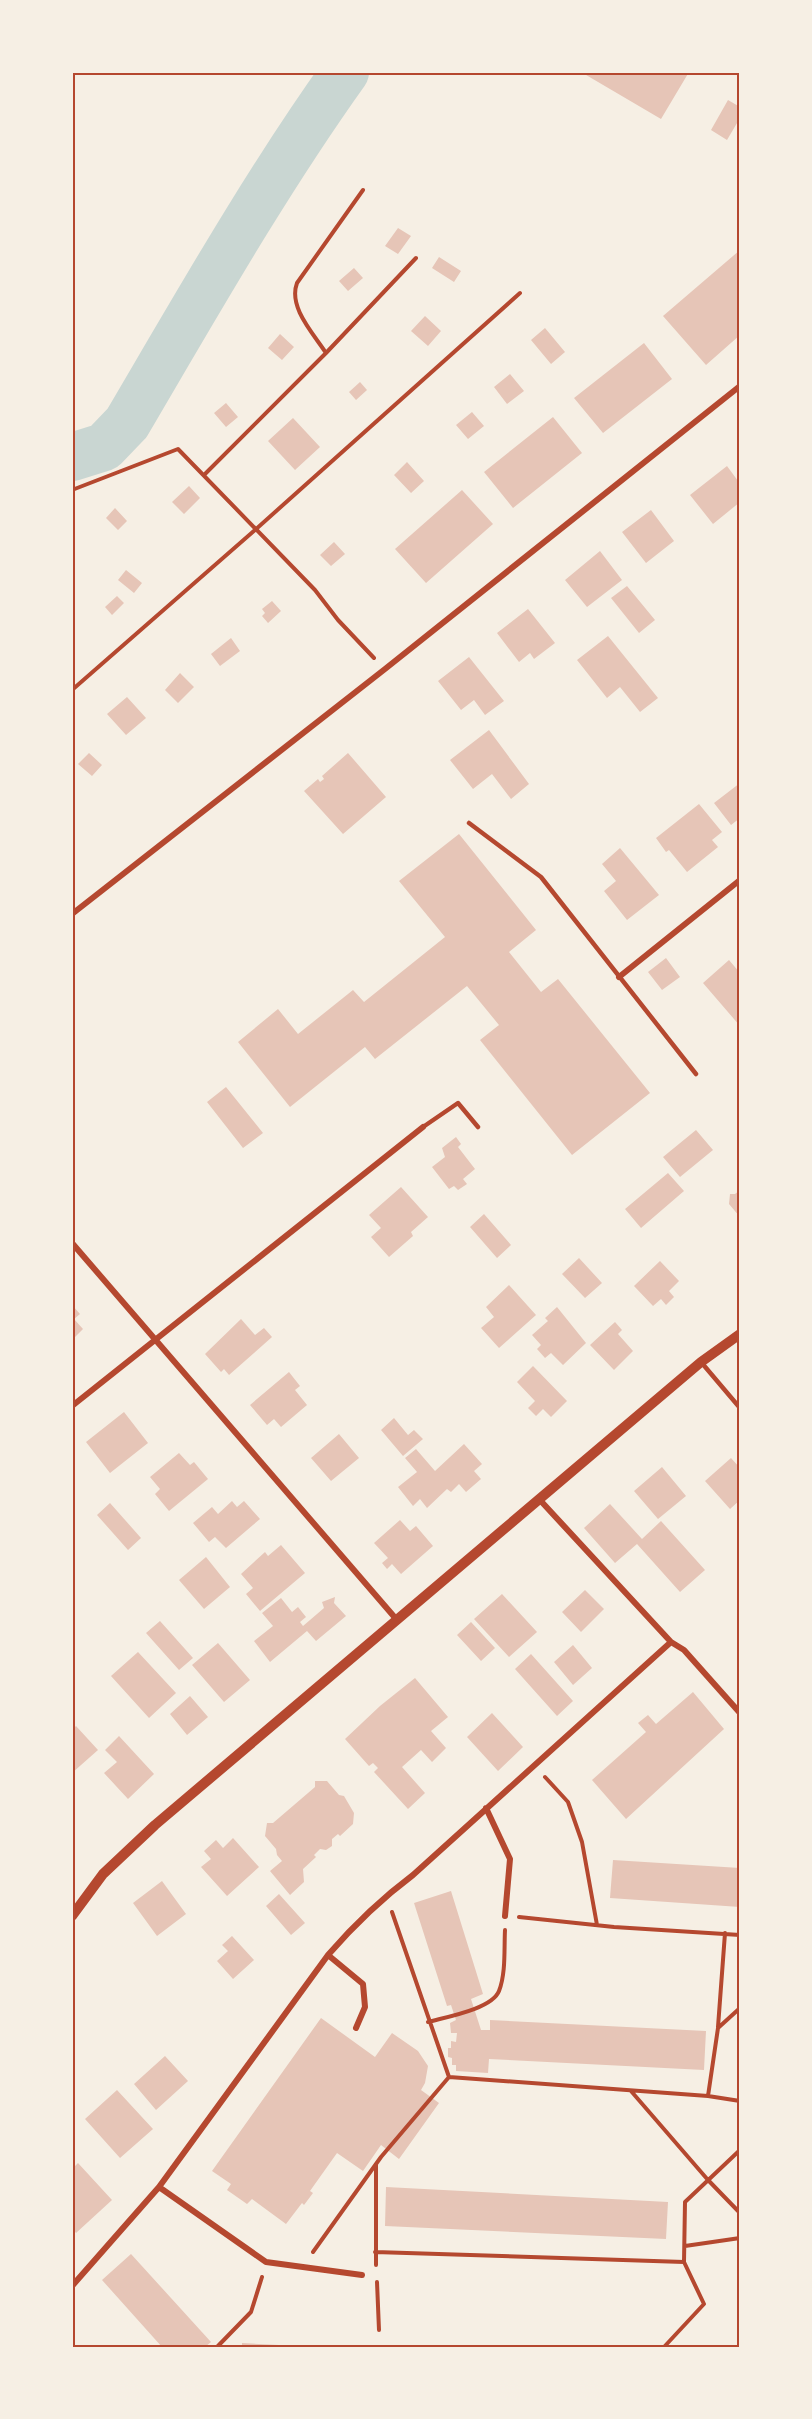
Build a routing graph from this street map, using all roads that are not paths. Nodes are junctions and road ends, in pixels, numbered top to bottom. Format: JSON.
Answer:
{"nodes":[{"id":1,"x":740,"y":386,"type":"edge"},
{"id":2,"x":469,"y":823,"type":"dead end"},
{"id":3,"x":740,"y":880,"type":"edge"},
{"id":4,"x":72,"y":914,"type":"edge"},
{"id":5,"x":619,"y":977,"type":"junction"},
{"id":6,"x":696,"y":1074,"type":"dead end"},
{"id":7,"x":423,"y":1127,"type":"joint"},
{"id":8,"x":478,"y":1127,"type":"dead end"},
{"id":9,"x":72,"y":1243,"type":"edge"},
{"id":10,"x":740,"y":1334,"type":"edge"},
{"id":11,"x":155,"y":1339,"type":"junction"},
{"id":12,"x":701,"y":1362,"type":"junction"},
{"id":13,"x":72,"y":1406,"type":"edge"},
{"id":14,"x":740,"y":1408,"type":"edge"},
{"id":15,"x":539,"y":1499,"type":"junction"},
{"id":16,"x":397,"y":1620,"type":"junction"},
{"id":17,"x":671,"y":1642,"type":"junction"},
{"id":18,"x":740,"y":1713,"type":"edge"},
{"id":19,"x":486,"y":1808,"type":"junction"},
{"id":20,"x":72,"y":1916,"type":"edge"},
{"id":21,"x":505,"y":1916,"type":"road end"},
{"id":22,"x":328,"y":1955,"type":"junction"},
{"id":23,"x":356,"y":2028,"type":"dead end"},
{"id":24,"x":159,"y":2187,"type":"junction"},
{"id":25,"x":362,"y":2275,"type":"dead end"},
{"id":26,"x":72,"y":2286,"type":"edge"}],
"edges":[{"from":1,"to":4,"type":"street"},
{"from":2,"to":5,"type":"lane"},
{"from":3,"to":5,"type":"street"},
{"from":5,"to":6,"type":"lane"},
{"from":7,"to":8,"type":"lane"},
{"from":7,"to":11,"type":"street"},
{"from":9,"to":11,"type":"street"},
{"from":10,"to":12,"type":"street"},
{"from":11,"to":13,"type":"street"},
{"from":11,"to":16,"type":"street"},
{"from":12,"to":14,"type":"lane"},
{"from":12,"to":15,"type":"street"},
{"from":15,"to":16,"type":"street"},
{"from":15,"to":17,"type":"street"},
{"from":16,"to":20,"type":"street"},
{"from":17,"to":18,"type":"street"},
{"from":17,"to":19,"type":"street"},
{"from":19,"to":21,"type":"street"},
{"from":19,"to":22,"type":"street"},
{"from":22,"to":23,"type":"street"},
{"from":22,"to":24,"type":"street"},
{"from":24,"to":25,"type":"street"},
{"from":24,"to":26,"type":"street"}]}
